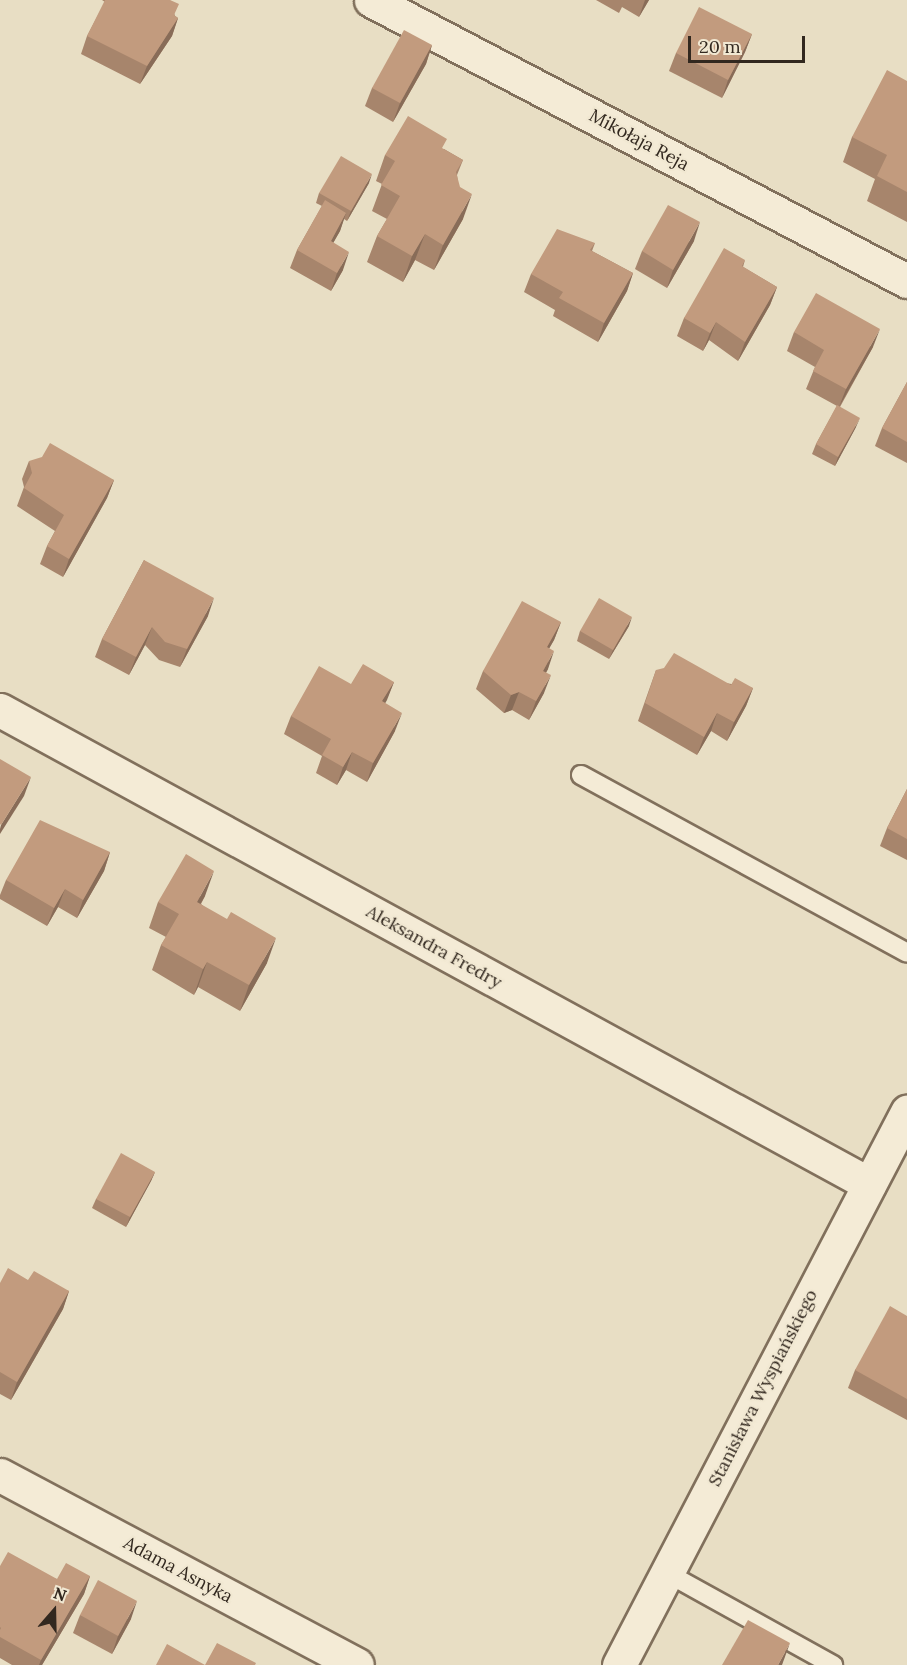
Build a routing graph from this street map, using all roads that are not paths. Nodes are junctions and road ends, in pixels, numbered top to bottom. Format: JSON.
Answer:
{"nodes":[{"id":1,"x":371,"y":0,"type":"edge"},
{"id":2,"x":907,"y":281,"type":"edge"},
{"id":3,"x":0,"y":710,"type":"edge"},
{"id":4,"x":581,"y":775,"type":"dead end"},
{"id":5,"x":907,"y":952,"type":"edge"},
{"id":6,"x":907,"y":1112,"type":"edge"},
{"id":7,"x":869,"y":1184,"type":"junction"},
{"id":8,"x":0,"y":1475,"type":"edge"},
{"id":9,"x":667,"y":1573,"type":"junction"},
{"id":10,"x":357,"y":1665,"type":"edge"},
{"id":11,"x":619,"y":1665,"type":"edge"},
{"id":12,"x":833,"y":1665,"type":"edge"}],
"edges":[{"from":1,"to":2,"type":"street","name":"Mikołaja Reja"},
{"from":3,"to":7,"type":"street","name":"Aleksandra Fredry"},
{"from":4,"to":5,"type":"lane"},
{"from":6,"to":7,"type":"street","name":"Stanisława Wyspiańskiego"},
{"from":7,"to":9,"type":"street","name":"Stanisława Wyspiańskiego"},
{"from":8,"to":10,"type":"street","name":"Adama Asnyka"},
{"from":9,"to":11,"type":"street","name":"Stanisława Wyspiańskiego"},
{"from":9,"to":12,"type":"lane"}]}
